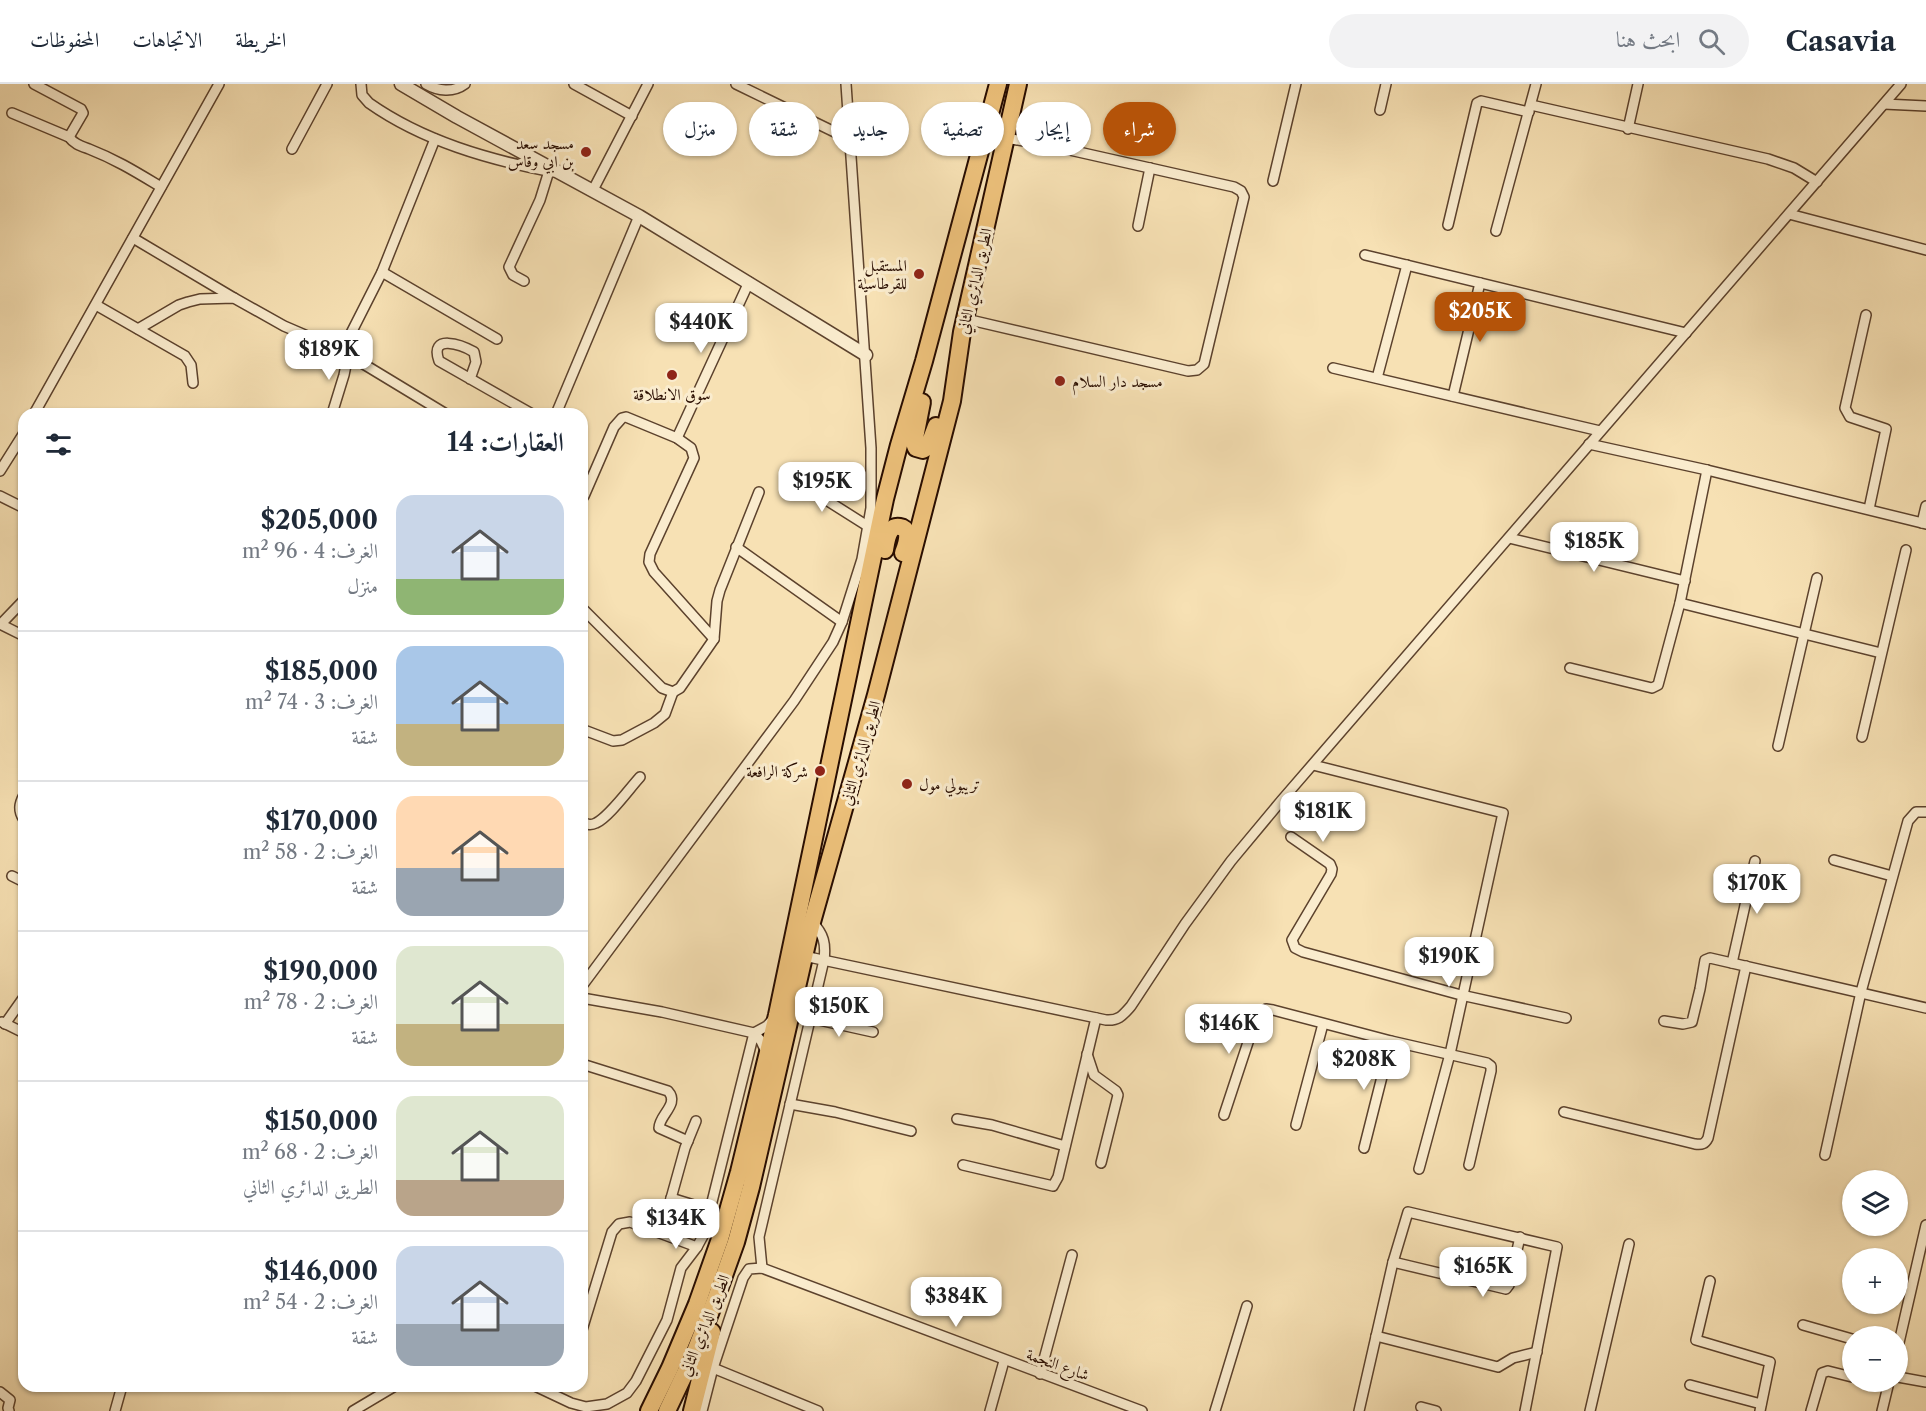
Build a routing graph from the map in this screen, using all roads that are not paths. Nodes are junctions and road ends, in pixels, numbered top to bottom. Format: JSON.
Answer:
{"nodes":[{"id":1,"x":34,"y":84,"type":"edge"},
{"id":2,"x":219,"y":84,"type":"edge"},
{"id":3,"x":327,"y":84,"type":"edge"},
{"id":4,"x":361,"y":84,"type":"edge"},
{"id":5,"x":401,"y":84,"type":"edge"},
{"id":6,"x":426,"y":84,"type":"edge"},
{"id":7,"x":465,"y":84,"type":"edge"},
{"id":8,"x":574,"y":84,"type":"edge"},
{"id":9,"x":648,"y":84,"type":"edge"},
{"id":10,"x":736,"y":84,"type":"edge"},
{"id":11,"x":846,"y":84,"type":"edge"},
{"id":12,"x":998,"y":84,"type":"edge"},
{"id":13,"x":1003,"y":84,"type":"edge"},
{"id":14,"x":1018,"y":84,"type":"edge"},
{"id":15,"x":1296,"y":84,"type":"edge"},
{"id":16,"x":1386,"y":84,"type":"edge"},
{"id":17,"x":1536,"y":84,"type":"edge"},
{"id":18,"x":1638,"y":84,"type":"edge"},
{"id":19,"x":1901,"y":84,"type":"edge"},
{"id":20,"x":847,"y":102,"type":"edge"},
{"id":21,"x":1884,"y":104,"type":"junction"},
{"id":22,"x":1926,"y":106,"type":"edge"},
{"id":23,"x":1530,"y":108,"type":"junction"},
{"id":24,"x":1380,"y":110,"type":"dead end"},
{"id":25,"x":12,"y":113,"type":"dead end"},
{"id":26,"x":632,"y":116,"type":"junction"},
{"id":27,"x":1628,"y":129,"type":"junction"},
{"id":28,"x":831,"y":130,"type":"edge"},
{"id":29,"x":69,"y":137,"type":"junction"},
{"id":30,"x":1006,"y":138,"type":"junction"},
{"id":31,"x":435,"y":139,"type":"junction"},
{"id":32,"x":292,"y":149,"type":"dead end"},
{"id":33,"x":850,"y":156,"type":"edge"},
{"id":34,"x":1149,"y":168,"type":"junction"},
{"id":35,"x":555,"y":172,"type":"junction"},
{"id":36,"x":1273,"y":181,"type":"dead end"},
{"id":37,"x":1817,"y":182,"type":"junction"},
{"id":38,"x":161,"y":187,"type":"junction"},
{"id":39,"x":593,"y":190,"type":"junction"},
{"id":40,"x":1789,"y":214,"type":"junction"},
{"id":41,"x":639,"y":216,"type":"junction"},
{"id":42,"x":1448,"y":225,"type":"dead end"},
{"id":43,"x":1138,"y":226,"type":"dead end"},
{"id":44,"x":1496,"y":231,"type":"dead end"},
{"id":45,"x":133,"y":238,"type":"junction"},
{"id":46,"x":1926,"y":250,"type":"edge"},
{"id":47,"x":1365,"y":255,"type":"dead end"},
{"id":48,"x":1407,"y":266,"type":"junction"},
{"id":49,"x":382,"y":273,"type":"junction"},
{"id":50,"x":524,"y":280,"type":"dead end"},
{"id":51,"x":749,"y":282,"type":"junction"},
{"id":52,"x":1480,"y":283,"type":"junction"},
{"id":53,"x":234,"y":298,"type":"junction"},
{"id":54,"x":96,"y":305,"type":"junction"},
{"id":55,"x":1866,"y":315,"type":"dead end"},
{"id":56,"x":964,"y":325,"type":"junction"},
{"id":57,"x":138,"y":329,"type":"junction"},
{"id":58,"x":1686,"y":333,"type":"junction"},
{"id":59,"x":497,"y":339,"type":"dead end"},
{"id":60,"x":345,"y":353,"type":"junction"},
{"id":61,"x":866,"y":354,"type":"junction"},
{"id":62,"x":1333,"y":368,"type":"dead end"},
{"id":63,"x":1377,"y":378,"type":"junction"},
{"id":64,"x":470,"y":379,"type":"junction"},
{"id":65,"x":193,"y":383,"type":"dead end"},
{"id":66,"x":1453,"y":396,"type":"junction"},
{"id":67,"x":37,"y":408,"type":"edge"},
{"id":68,"x":334,"y":408,"type":"edge"},
{"id":69,"x":436,"y":408,"type":"edge"},
{"id":70,"x":521,"y":408,"type":"edge"},
{"id":71,"x":559,"y":408,"type":"edge"},
{"id":72,"x":1600,"y":431,"type":"junction"},
{"id":73,"x":677,"y":438,"type":"junction"},
{"id":74,"x":18,"y":442,"type":"edge"},
{"id":75,"x":1589,"y":444,"type":"junction"},
{"id":76,"x":1707,"y":470,"type":"junction"},
{"id":77,"x":0,"y":471,"type":"edge"},
{"id":78,"x":790,"y":477,"type":"dead end"},
{"id":79,"x":588,"y":489,"type":"edge"},
{"id":80,"x":759,"y":492,"type":"dead end"},
{"id":81,"x":0,"y":496,"type":"edge"},
{"id":82,"x":18,"y":505,"type":"edge"},
{"id":83,"x":1926,"y":506,"type":"edge"},
{"id":84,"x":1869,"y":509,"type":"junction"},
{"id":85,"x":1924,"y":523,"type":"edge"},
{"id":86,"x":869,"y":527,"type":"junction"},
{"id":87,"x":1509,"y":538,"type":"junction"},
{"id":88,"x":736,"y":547,"type":"junction"},
{"id":89,"x":1906,"y":550,"type":"dead end"},
{"id":90,"x":1817,"y":578,"type":"dead end"},
{"id":91,"x":1685,"y":581,"type":"junction"},
{"id":92,"x":1680,"y":603,"type":"junction"},
{"id":93,"x":18,"y":606,"type":"edge"},
{"id":94,"x":588,"y":614,"type":"edge"},
{"id":95,"x":842,"y":622,"type":"junction"},
{"id":96,"x":0,"y":624,"type":"edge"},
{"id":97,"x":18,"y":633,"type":"edge"},
{"id":98,"x":1805,"y":634,"type":"junction"},
{"id":99,"x":714,"y":639,"type":"junction"},
{"id":100,"x":1881,"y":653,"type":"junction"},
{"id":101,"x":1570,"y":668,"type":"dead end"},
{"id":102,"x":847,"y":683,"type":"junction"},
{"id":103,"x":673,"y":692,"type":"junction"},
{"id":104,"x":876,"y":695,"type":"junction"},
{"id":105,"x":588,"y":732,"type":"edge"},
{"id":106,"x":1862,"y":737,"type":"dead end"},
{"id":107,"x":1778,"y":746,"type":"dead end"},
{"id":108,"x":1313,"y":765,"type":"junction"},
{"id":109,"x":640,"y":777,"type":"dead end"},
{"id":110,"x":1926,"y":812,"type":"edge"},
{"id":111,"x":588,"y":825,"type":"edge"},
{"id":112,"x":1291,"y":837,"type":"dead end"},
{"id":113,"x":1834,"y":860,"type":"dead end"},
{"id":114,"x":1755,"y":861,"type":"dead end"},
{"id":115,"x":12,"y":876,"type":"dead end"},
{"id":116,"x":1892,"y":876,"type":"junction"},
{"id":117,"x":18,"y":879,"type":"edge"},
{"id":118,"x":812,"y":922,"type":"junction"},
{"id":119,"x":804,"y":956,"type":"junction"},
{"id":120,"x":824,"y":960,"type":"junction"},
{"id":121,"x":1732,"y":963,"type":"junction"},
{"id":122,"x":1746,"y":966,"type":"junction"},
{"id":123,"x":588,"y":978,"type":"edge"},
{"id":124,"x":1862,"y":992,"type":"junction"},
{"id":125,"x":1461,"y":995,"type":"junction"},
{"id":126,"x":588,"y":999,"type":"edge"},
{"id":127,"x":793,"y":1003,"type":"junction"},
{"id":128,"x":18,"y":1004,"type":"edge"},
{"id":129,"x":1926,"y":1008,"type":"edge"},
{"id":130,"x":812,"y":1013,"type":"junction"},
{"id":131,"x":777,"y":1015,"type":"junction"},
{"id":132,"x":1096,"y":1018,"type":"junction"},
{"id":133,"x":1566,"y":1018,"type":"dead end"},
{"id":134,"x":1664,"y":1021,"type":"dead end"},
{"id":135,"x":2,"y":1023,"type":"edge"},
{"id":136,"x":1323,"y":1024,"type":"junction"},
{"id":137,"x":18,"y":1030,"type":"edge"},
{"id":138,"x":873,"y":1032,"type":"dead end"},
{"id":139,"x":754,"y":1033,"type":"junction"},
{"id":140,"x":1391,"y":1041,"type":"junction"},
{"id":141,"x":1087,"y":1054,"type":"junction"},
{"id":142,"x":1450,"y":1054,"type":"junction"},
{"id":143,"x":767,"y":1055,"type":"junction"},
{"id":144,"x":588,"y":1066,"type":"edge"},
{"id":145,"x":790,"y":1104,"type":"junction"},
{"id":146,"x":1564,"y":1112,"type":"dead end"},
{"id":147,"x":1224,"y":1115,"type":"dead end"},
{"id":148,"x":957,"y":1119,"type":"dead end"},
{"id":149,"x":696,"y":1121,"type":"dead end"},
{"id":150,"x":1296,"y":1125,"type":"dead end"},
{"id":151,"x":911,"y":1131,"type":"dead end"},
{"id":152,"x":738,"y":1136,"type":"junction"},
{"id":153,"x":688,"y":1141,"type":"junction"},
{"id":154,"x":1065,"y":1146,"type":"junction"},
{"id":155,"x":1364,"y":1148,"type":"dead end"},
{"id":156,"x":1825,"y":1155,"type":"dead end"},
{"id":157,"x":1101,"y":1163,"type":"dead end"},
{"id":158,"x":963,"y":1165,"type":"dead end"},
{"id":159,"x":1469,"y":1165,"type":"dead end"},
{"id":160,"x":1419,"y":1169,"type":"dead end"},
{"id":161,"x":671,"y":1198,"type":"junction"},
{"id":162,"x":710,"y":1210,"type":"junction"},
{"id":163,"x":665,"y":1220,"type":"dead end"},
{"id":164,"x":1926,"y":1225,"type":"edge"},
{"id":165,"x":1520,"y":1237,"type":"junction"},
{"id":166,"x":736,"y":1242,"type":"junction"},
{"id":167,"x":1629,"y":1244,"type":"dead end"},
{"id":168,"x":697,"y":1247,"type":"junction"},
{"id":169,"x":1072,"y":1255,"type":"dead end"},
{"id":170,"x":1922,"y":1257,"type":"edge"},
{"id":171,"x":1394,"y":1262,"type":"junction"},
{"id":172,"x":762,"y":1268,"type":"junction"},
{"id":173,"x":1710,"y":1281,"type":"dead end"},
{"id":174,"x":1246,"y":1306,"type":"dead end"},
{"id":175,"x":588,"y":1310,"type":"edge"},
{"id":176,"x":1803,"y":1325,"type":"dead end"},
{"id":177,"x":1904,"y":1326,"type":"edge"},
{"id":178,"x":1376,"y":1336,"type":"junction"},
{"id":179,"x":1842,"y":1336,"type":"edge"},
{"id":180,"x":1537,"y":1352,"type":"junction"},
{"id":181,"x":1004,"y":1360,"type":"junction"},
{"id":182,"x":713,"y":1368,"type":"junction"},
{"id":183,"x":1040,"y":1374,"type":"junction"},
{"id":184,"x":1842,"y":1374,"type":"edge"},
{"id":185,"x":1908,"y":1379,"type":"edge"},
{"id":186,"x":1926,"y":1382,"type":"edge"},
{"id":187,"x":1690,"y":1385,"type":"dead end"},
{"id":188,"x":0,"y":1392,"type":"edge"},
{"id":189,"x":120,"y":1392,"type":"edge"},
{"id":190,"x":385,"y":1392,"type":"edge"},
{"id":191,"x":548,"y":1392,"type":"edge"},
{"id":192,"x":561,"y":1392,"type":"edge"},
{"id":193,"x":1887,"y":1392,"type":"edge"},
{"id":194,"x":559,"y":1397,"type":"junction"},
{"id":195,"x":1421,"y":1407,"type":"dead end"},
{"id":196,"x":1760,"y":1407,"type":"edge"},
{"id":197,"x":9,"y":1411,"type":"edge"},
{"id":198,"x":115,"y":1411,"type":"edge"},
{"id":199,"x":353,"y":1411,"type":"edge"},
{"id":200,"x":649,"y":1411,"type":"edge"},
{"id":201,"x":667,"y":1411,"type":"edge"},
{"id":202,"x":692,"y":1411,"type":"edge"},
{"id":203,"x":702,"y":1411,"type":"edge"},
{"id":204,"x":818,"y":1411,"type":"edge"},
{"id":205,"x":990,"y":1411,"type":"edge"},
{"id":206,"x":1142,"y":1411,"type":"edge"},
{"id":207,"x":1215,"y":1411,"type":"edge"},
{"id":208,"x":1359,"y":1411,"type":"edge"},
{"id":209,"x":1436,"y":1411,"type":"edge"},
{"id":210,"x":1525,"y":1411,"type":"edge"},
{"id":211,"x":1590,"y":1411,"type":"edge"},
{"id":212,"x":1811,"y":1411,"type":"edge"},
{"id":213,"x":1882,"y":1411,"type":"edge"}],
"edges":[{"from":1,"to":29,"type":"street"},
{"from":2,"to":38,"type":"street"},
{"from":3,"to":32,"type":"street"},
{"from":4,"to":31,"type":"street"},
{"from":5,"to":35,"type":"street"},
{"from":6,"to":7,"type":"street"},
{"from":8,"to":26,"type":"street"},
{"from":9,"to":26,"type":"street"},
{"from":10,"to":28,"type":"street"},
{"from":11,"to":20,"type":"street"},
{"from":12,"to":102,"type":"highway","name":"الطريق الدائري الثاني"},
{"from":13,"to":56,"type":"highway"},
{"from":14,"to":30,"type":"highway","name":"الطريق الدائري الثاني"},
{"from":15,"to":36,"type":"street"},
{"from":16,"to":24,"type":"street"},
{"from":17,"to":23,"type":"street"},
{"from":18,"to":27,"type":"street"},
{"from":19,"to":21,"type":"street"},
{"from":21,"to":22,"type":"street"},
{"from":21,"to":37,"type":"street"},
{"from":23,"to":27,"type":"street"},
{"from":23,"to":42,"type":"street"},
{"from":23,"to":44,"type":"street"},
{"from":25,"to":29,"type":"street"},
{"from":26,"to":39,"type":"street"},
{"from":27,"to":37,"type":"street"},
{"from":29,"to":38,"type":"street"},
{"from":30,"to":34,"type":"street"},
{"from":30,"to":56,"type":"highway","name":"الطريق الدائري الثاني"},
{"from":31,"to":35,"type":"street"},
{"from":31,"to":49,"type":"street"},
{"from":33,"to":61,"type":"street"},
{"from":34,"to":43,"type":"street"},
{"from":34,"to":56,"type":"street"},
{"from":35,"to":39,"type":"street"},
{"from":35,"to":50,"type":"street"},
{"from":37,"to":40,"type":"street"},
{"from":38,"to":45,"type":"street"},
{"from":39,"to":41,"type":"street"},
{"from":40,"to":46,"type":"street"},
{"from":40,"to":58,"type":"street"},
{"from":41,"to":51,"type":"street"},
{"from":41,"to":71,"type":"street"},
{"from":45,"to":53,"type":"street"},
{"from":45,"to":54,"type":"street"},
{"from":47,"to":48,"type":"street"},
{"from":48,"to":52,"type":"street"},
{"from":48,"to":63,"type":"street"},
{"from":49,"to":59,"type":"street"},
{"from":49,"to":60,"type":"street"},
{"from":51,"to":61,"type":"street"},
{"from":51,"to":73,"type":"street"},
{"from":52,"to":58,"type":"street"},
{"from":52,"to":66,"type":"street"},
{"from":53,"to":57,"type":"street"},
{"from":53,"to":60,"type":"street"},
{"from":54,"to":57,"type":"street"},
{"from":54,"to":67,"type":"street"},
{"from":55,"to":84,"type":"street"},
{"from":56,"to":104,"type":"highway","name":"الطريق الدائري الثاني"},
{"from":57,"to":65,"type":"street"},
{"from":58,"to":72,"type":"street"},
{"from":60,"to":68,"type":"street"},
{"from":60,"to":69,"type":"street"},
{"from":61,"to":86,"type":"street"},
{"from":62,"to":63,"type":"street"},
{"from":63,"to":66,"type":"street"},
{"from":64,"to":64,"type":"street"},
{"from":64,"to":70,"type":"street"},
{"from":66,"to":72,"type":"street"},
{"from":72,"to":75,"type":"street"},
{"from":73,"to":79,"type":"street"},
{"from":73,"to":99,"type":"street"},
{"from":74,"to":77,"type":"street"},
{"from":75,"to":76,"type":"street"},
{"from":75,"to":87,"type":"street"},
{"from":76,"to":84,"type":"street"},
{"from":76,"to":91,"type":"street"},
{"from":78,"to":86,"type":"street"},
{"from":80,"to":88,"type":"street"},
{"from":81,"to":82,"type":"street"},
{"from":83,"to":85,"type":"street"},
{"from":84,"to":85,"type":"street"},
{"from":86,"to":95,"type":"street"},
{"from":87,"to":91,"type":"street"},
{"from":87,"to":108,"type":"street"},
{"from":88,"to":95,"type":"street"},
{"from":88,"to":99,"type":"street"},
{"from":89,"to":100,"type":"street"},
{"from":90,"to":98,"type":"street"},
{"from":91,"to":92,"type":"street"},
{"from":92,"to":98,"type":"street"},
{"from":92,"to":101,"type":"street"},
{"from":93,"to":96,"type":"street"},
{"from":94,"to":103,"type":"street"},
{"from":95,"to":123,"type":"street"},
{"from":96,"to":97,"type":"street"},
{"from":98,"to":100,"type":"street"},
{"from":98,"to":107,"type":"street"},
{"from":99,"to":103,"type":"street"},
{"from":100,"to":106,"type":"street"},
{"from":102,"to":104,"type":"highway"},
{"from":102,"to":131,"type":"highway","name":"الطريق الدائري الثاني"},
{"from":103,"to":105,"type":"street"},
{"from":104,"to":118,"type":"highway","name":"الطريق الدائري الثاني"},
{"from":108,"to":125,"type":"street"},
{"from":108,"to":132,"type":"street"},
{"from":109,"to":111,"type":"street"},
{"from":110,"to":116,"type":"street"},
{"from":112,"to":125,"type":"street"},
{"from":113,"to":116,"type":"street"},
{"from":114,"to":121,"type":"street"},
{"from":115,"to":117,"type":"street"},
{"from":116,"to":124,"type":"street"},
{"from":118,"to":119,"type":"highway","name":"الطريق الدائري الثاني"},
{"from":118,"to":120,"type":"street"},
{"from":119,"to":120,"type":"street"},
{"from":119,"to":127,"type":"highway","name":"الطريق الدائري الثاني"},
{"from":120,"to":130,"type":"street"},
{"from":120,"to":132,"type":"street"},
{"from":121,"to":122,"type":"street"},
{"from":121,"to":134,"type":"street"},
{"from":122,"to":124,"type":"street"},
{"from":122,"to":146,"type":"street"},
{"from":124,"to":129,"type":"street"},
{"from":124,"to":156,"type":"street"},
{"from":125,"to":133,"type":"street"},
{"from":125,"to":142,"type":"street"},
{"from":126,"to":139,"type":"street"},
{"from":127,"to":130,"type":"highway"},
{"from":127,"to":166,"type":"highway","name":"الطريق الدائري الثاني"},
{"from":128,"to":135,"type":"street"},
{"from":130,"to":138,"type":"street"},
{"from":130,"to":145,"type":"street"},
{"from":131,"to":139,"type":"street"},
{"from":131,"to":143,"type":"highway","name":"الطريق الدائري الثاني"},
{"from":132,"to":141,"type":"street"},
{"from":135,"to":137,"type":"street"},
{"from":136,"to":140,"type":"street"},
{"from":136,"to":147,"type":"street"},
{"from":136,"to":150,"type":"street"},
{"from":139,"to":143,"type":"street"},
{"from":139,"to":152,"type":"street"},
{"from":140,"to":142,"type":"street"},
{"from":140,"to":155,"type":"street"},
{"from":141,"to":154,"type":"street"},
{"from":141,"to":157,"type":"street"},
{"from":142,"to":159,"type":"street"},
{"from":142,"to":160,"type":"street"},
{"from":143,"to":152,"type":"highway","name":"الطريق الدائري الثاني"},
{"from":144,"to":153,"type":"street"},
{"from":145,"to":151,"type":"street"},
{"from":145,"to":172,"type":"street"},
{"from":148,"to":154,"type":"street"},
{"from":149,"to":153,"type":"street"},
{"from":152,"to":162,"type":"street"},
{"from":152,"to":200,"type":"highway","name":"الطريق الدائري الثاني"},
{"from":153,"to":161,"type":"street"},
{"from":154,"to":158,"type":"street"},
{"from":161,"to":162,"type":"street"},
{"from":161,"to":163,"type":"street"},
{"from":162,"to":168,"type":"street"},
{"from":164,"to":170,"type":"street"},
{"from":165,"to":171,"type":"street"},
{"from":165,"to":171,"type":"street"},
{"from":165,"to":180,"type":"street"},
{"from":166,"to":201,"type":"highway","name":"الطريق الدائري الثاني"},
{"from":166,"to":202,"type":"highway"},
{"from":167,"to":211,"type":"street"},
{"from":168,"to":175,"type":"street"},
{"from":168,"to":194,"type":"street"},
{"from":169,"to":183,"type":"street"},
{"from":170,"to":177,"type":"street"},
{"from":171,"to":178,"type":"street"},
{"from":172,"to":181,"type":"street","name":"شارع النجمة"},
{"from":172,"to":182,"type":"street"},
{"from":173,"to":196,"type":"street"},
{"from":174,"to":207,"type":"street"},
{"from":176,"to":179,"type":"street"},
{"from":178,"to":180,"type":"street"},
{"from":178,"to":208,"type":"street"},
{"from":180,"to":210,"type":"street"},
{"from":181,"to":183,"type":"street","name":"شارع النجمة"},
{"from":181,"to":205,"type":"street"},
{"from":182,"to":203,"type":"street"},
{"from":182,"to":204,"type":"street"},
{"from":183,"to":206,"type":"street","name":"شارع النجمة"},
{"from":184,"to":212,"type":"street"},
{"from":185,"to":186,"type":"street"},
{"from":187,"to":196,"type":"street"},
{"from":188,"to":197,"type":"street"},
{"from":189,"to":198,"type":"street"},
{"from":190,"to":199,"type":"street"},
{"from":191,"to":194,"type":"street"},
{"from":192,"to":194,"type":"street"},
{"from":193,"to":213,"type":"street"},
{"from":195,"to":209,"type":"street"}]}
